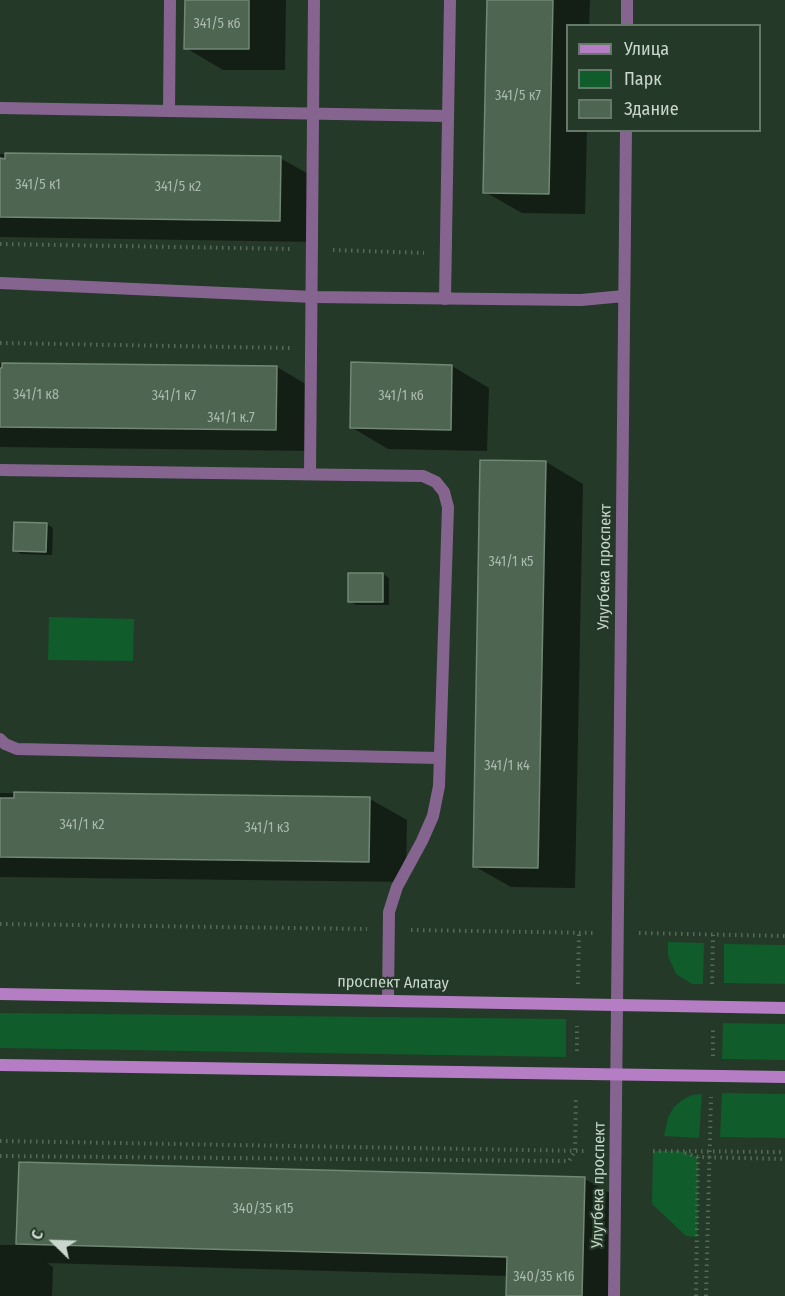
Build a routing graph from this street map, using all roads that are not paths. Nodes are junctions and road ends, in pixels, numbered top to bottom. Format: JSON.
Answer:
{"nodes":[{"id":1,"x":170,"y":0,"type":"edge"},
{"id":2,"x":315,"y":0,"type":"edge"},
{"id":3,"x":450,"y":0,"type":"edge"},
{"id":4,"x":627,"y":0,"type":"edge"},
{"id":5,"x":627,"y":24,"type":"edge"},
{"id":6,"x":0,"y":108,"type":"edge"},
{"id":7,"x":169,"y":111,"type":"junction"},
{"id":8,"x":314,"y":113,"type":"junction"},
{"id":9,"x":448,"y":116,"type":"junction"},
{"id":10,"x":626,"y":132,"type":"edge"},
{"id":11,"x":0,"y":283,"type":"edge"},
{"id":12,"x":624,"y":296,"type":"junction"},
{"id":13,"x":313,"y":297,"type":"junction"},
{"id":14,"x":445,"y":299,"type":"junction"},
{"id":15,"x":0,"y":470,"type":"edge"},
{"id":16,"x":310,"y":474,"type":"junction"},
{"id":17,"x":0,"y":738,"type":"edge"},
{"id":18,"x":439,"y":758,"type":"junction"},
{"id":19,"x":0,"y":994,"type":"edge"},
{"id":20,"x":388,"y":1000,"type":"junction"},
{"id":21,"x":618,"y":1005,"type":"junction"},
{"id":22,"x":785,"y":1008,"type":"edge"},
{"id":23,"x":0,"y":1065,"type":"edge"},
{"id":24,"x":617,"y":1075,"type":"junction"},
{"id":25,"x":785,"y":1077,"type":"edge"},
{"id":26,"x":615,"y":1296,"type":"edge"}],
"edges":[{"from":1,"to":7,"type":"street"},
{"from":2,"to":8,"type":"street"},
{"from":3,"to":9,"type":"street"},
{"from":4,"to":5,"type":"street"},
{"from":6,"to":7,"type":"street"},
{"from":7,"to":8,"type":"street"},
{"from":8,"to":9,"type":"street"},
{"from":8,"to":13,"type":"street"},
{"from":9,"to":14,"type":"street"},
{"from":10,"to":12,"type":"street","name":"Улугбека проспект"},
{"from":11,"to":13,"type":"street"},
{"from":12,"to":14,"type":"street"},
{"from":12,"to":21,"type":"street","name":"Улугбека проспект"},
{"from":13,"to":14,"type":"street"},
{"from":13,"to":16,"type":"street"},
{"from":15,"to":16,"type":"street"},
{"from":16,"to":18,"type":"street"},
{"from":17,"to":18,"type":"street"},
{"from":18,"to":20,"type":"street"},
{"from":19,"to":20,"type":"main road","name":"проспект Алатау"},
{"from":20,"to":21,"type":"main road","name":"проспект Алатау"},
{"from":21,"to":22,"type":"main road","name":"проспект Алатау"},
{"from":21,"to":24,"type":"street","name":"Улугбека проспект"},
{"from":23,"to":24,"type":"main road"},
{"from":24,"to":25,"type":"main road"},
{"from":24,"to":26,"type":"street","name":"Улугбека проспект"}]}
